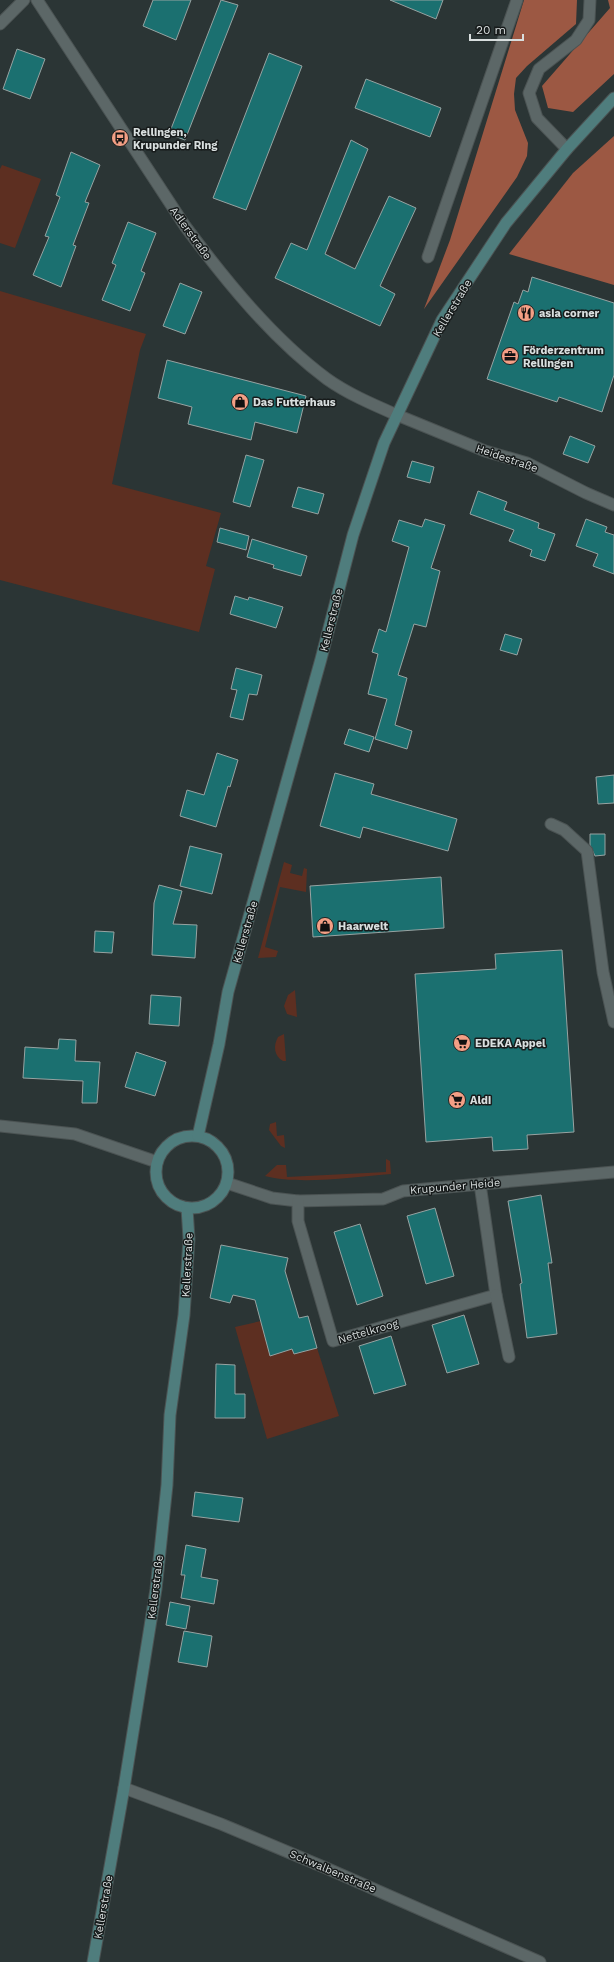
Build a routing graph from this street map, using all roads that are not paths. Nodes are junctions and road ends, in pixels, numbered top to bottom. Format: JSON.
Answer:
{"nodes":[{"id":1,"x":24,"y":0,"type":"edge"},
{"id":2,"x":37,"y":0,"type":"edge"},
{"id":3,"x":516,"y":0,"type":"edge"},
{"id":4,"x":590,"y":0,"type":"edge"},
{"id":5,"x":0,"y":24,"type":"edge"},
{"id":6,"x":614,"y":98,"type":"edge"},
{"id":7,"x":567,"y":149,"type":"junction"},
{"id":8,"x":428,"y":257,"type":"dead end"},
{"id":9,"x":397,"y":415,"type":"junction"},
{"id":10,"x":614,"y":505,"type":"edge"},
{"id":11,"x":551,"y":824,"type":"dead end"},
{"id":12,"x":614,"y":1022,"type":"edge"},
{"id":13,"x":0,"y":1126,"type":"edge"},
{"id":14,"x":198,"y":1136,"type":"junction"},
{"id":15,"x":156,"y":1162,"type":"junction"},
{"id":16,"x":614,"y":1172,"type":"edge"},
{"id":17,"x":227,"y":1183,"type":"junction"},
{"id":18,"x":480,"y":1184,"type":"junction"},
{"id":19,"x":298,"y":1201,"type":"junction"},
{"id":20,"x":187,"y":1208,"type":"junction"},
{"id":21,"x":496,"y":1294,"type":"junction"},
{"id":22,"x":509,"y":1358,"type":"dead end"},
{"id":23,"x":124,"y":1788,"type":"junction"},
{"id":24,"x":93,"y":1962,"type":"edge"},
{"id":25,"x":540,"y":1962,"type":"edge"}],
"edges":[{"from":1,"to":5,"type":"street"},
{"from":2,"to":9,"type":"street","name":"Adlerstraße"},
{"from":3,"to":8,"type":"street"},
{"from":4,"to":7,"type":"street"},
{"from":6,"to":7,"type":"main road","name":"Kellerstraße"},
{"from":7,"to":9,"type":"main road","name":"Kellerstraße"},
{"from":9,"to":10,"type":"street","name":"Heidestraße"},
{"from":9,"to":14,"type":"main road","name":"Kellerstraße"},
{"from":11,"to":12,"type":"street"},
{"from":13,"to":15,"type":"street"},
{"from":14,"to":15,"type":"main road"},
{"from":14,"to":17,"type":"main road"},
{"from":15,"to":20,"type":"main road"},
{"from":16,"to":18,"type":"street","name":"Krupunder Heide"},
{"from":17,"to":19,"type":"street","name":"Krupunder Heide"},
{"from":17,"to":20,"type":"main road"},
{"from":18,"to":19,"type":"street","name":"Krupunder Heide"},
{"from":18,"to":21,"type":"street"},
{"from":19,"to":21,"type":"street","name":"Nettelkroog"},
{"from":20,"to":23,"type":"main road","name":"Kellerstraße"},
{"from":21,"to":22,"type":"street"},
{"from":23,"to":24,"type":"main road","name":"Kellerstraße"},
{"from":23,"to":25,"type":"street","name":"Schwalbenstraße"}]}
